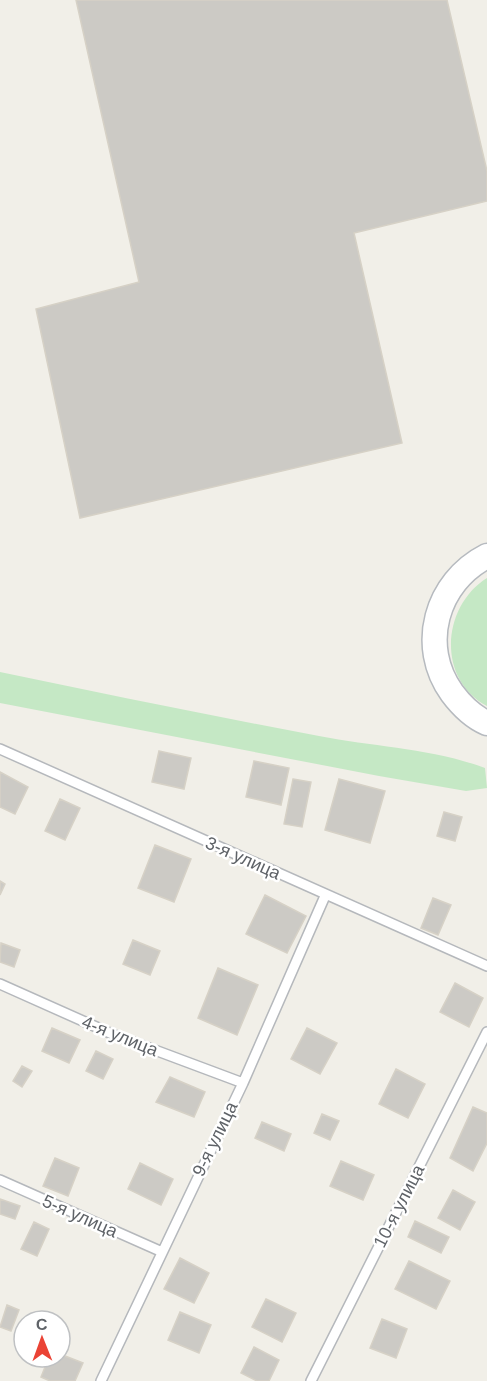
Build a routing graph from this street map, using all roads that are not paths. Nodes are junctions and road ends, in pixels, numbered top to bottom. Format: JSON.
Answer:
{"nodes":[{"id":1,"x":487,"y":556,"type":"edge"},
{"id":2,"x":485,"y":723,"type":"edge"},
{"id":3,"x":0,"y":749,"type":"edge"},
{"id":4,"x":325,"y":896,"type":"junction"},
{"id":5,"x":487,"y":966,"type":"edge"},
{"id":6,"x":0,"y":984,"type":"edge"},
{"id":7,"x":487,"y":1032,"type":"edge"},
{"id":8,"x":243,"y":1083,"type":"junction"},
{"id":9,"x":0,"y":1180,"type":"edge"},
{"id":10,"x":160,"y":1251,"type":"junction"},
{"id":11,"x":101,"y":1381,"type":"edge"},
{"id":12,"x":311,"y":1381,"type":"edge"}],
"edges":[{"from":1,"to":2,"type":"street"},
{"from":3,"to":4,"type":"lane","name":"3-я улица"},
{"from":4,"to":5,"type":"lane","name":"3-я улица"},
{"from":4,"to":8,"type":"lane","name":"9-я улица"},
{"from":6,"to":8,"type":"lane","name":"4-я улица"},
{"from":7,"to":12,"type":"lane","name":"10-я улица"},
{"from":8,"to":10,"type":"lane","name":"9-я улица"},
{"from":9,"to":10,"type":"lane","name":"5-я улица"},
{"from":10,"to":11,"type":"lane","name":"9-я улица"}]}
